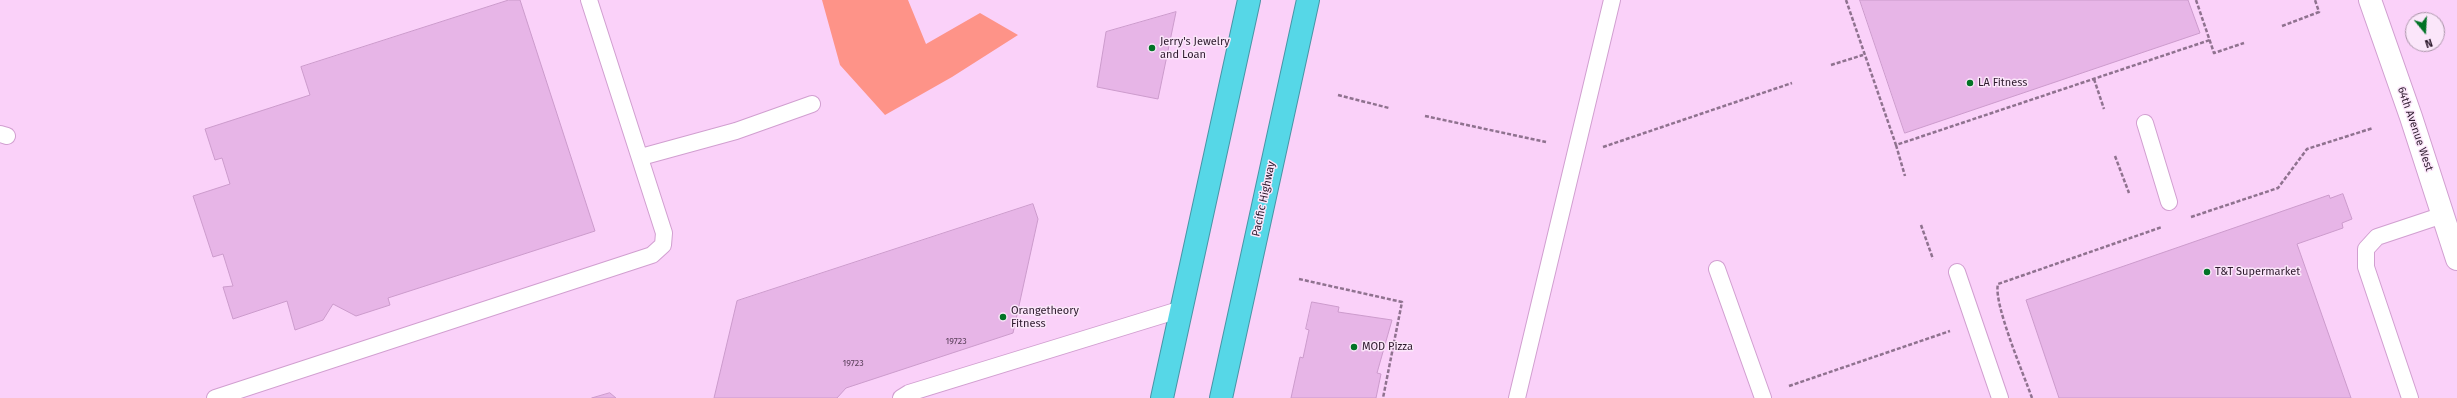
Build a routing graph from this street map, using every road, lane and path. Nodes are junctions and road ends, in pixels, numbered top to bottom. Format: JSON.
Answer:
{"nodes":[{"id":1,"x":589,"y":0,"type":"edge"},
{"id":2,"x":1249,"y":0,"type":"edge"},
{"id":3,"x":1308,"y":0,"type":"edge"},
{"id":4,"x":1612,"y":0,"type":"edge"},
{"id":5,"x":1846,"y":0,"type":"edge"},
{"id":6,"x":2196,"y":0,"type":"edge"},
{"id":7,"x":2315,"y":0,"type":"edge"},
{"id":8,"x":2370,"y":0,"type":"edge"},
{"id":9,"x":2282,"y":26,"type":"dead end"},
{"id":10,"x":2210,"y":40,"type":"junction"},
{"id":11,"x":2244,"y":43,"type":"dead end"},
{"id":12,"x":1863,"y":55,"type":"junction"},
{"id":13,"x":1831,"y":64,"type":"dead end"},
{"id":14,"x":2094,"y":79,"type":"junction"},
{"id":15,"x":1792,"y":83,"type":"dead end"},
{"id":16,"x":1338,"y":95,"type":"dead end"},
{"id":17,"x":812,"y":104,"type":"dead end"},
{"id":18,"x":1389,"y":108,"type":"dead end"},
{"id":19,"x":2104,"y":109,"type":"dead end"},
{"id":20,"x":1425,"y":116,"type":"dead end"},
{"id":21,"x":2145,"y":122,"type":"dead end"},
{"id":22,"x":2374,"y":128,"type":"dead end"},
{"id":23,"x":1546,"y":142,"type":"dead end"},
{"id":24,"x":1896,"y":145,"type":"junction"},
{"id":25,"x":1601,"y":148,"type":"dead end"},
{"id":26,"x":2115,"y":156,"type":"dead end"},
{"id":27,"x":641,"y":158,"type":"junction"},
{"id":28,"x":1905,"y":176,"type":"dead end"},
{"id":29,"x":2129,"y":193,"type":"dead end"},
{"id":30,"x":2169,"y":202,"type":"dead end"},
{"id":31,"x":2189,"y":218,"type":"dead end"},
{"id":32,"x":2449,"y":222,"type":"edge"},
{"id":33,"x":1921,"y":225,"type":"dead end"},
{"id":34,"x":2166,"y":226,"type":"dead end"},
{"id":35,"x":1933,"y":259,"type":"dead end"},
{"id":36,"x":2457,"y":259,"type":"edge"},
{"id":37,"x":1717,"y":269,"type":"dead end"},
{"id":38,"x":1957,"y":272,"type":"dead end"},
{"id":39,"x":1299,"y":279,"type":"dead end"},
{"id":40,"x":1182,"y":309,"type":"junction"},
{"id":41,"x":1954,"y":330,"type":"dead end"},
{"id":42,"x":1789,"y":386,"type":"dead end"},
{"id":43,"x":214,"y":398,"type":"edge"},
{"id":44,"x":901,"y":398,"type":"edge"},
{"id":45,"x":1162,"y":398,"type":"edge"},
{"id":46,"x":1221,"y":398,"type":"edge"},
{"id":47,"x":1383,"y":398,"type":"edge"},
{"id":48,"x":1517,"y":398,"type":"edge"},
{"id":49,"x":1763,"y":398,"type":"edge"},
{"id":50,"x":2000,"y":398,"type":"edge"},
{"id":51,"x":2032,"y":398,"type":"edge"},
{"id":52,"x":2410,"y":398,"type":"edge"}],
"edges":[{"from":1,"to":27,"type":"lane"},
{"from":2,"to":40,"type":"highway"},
{"from":3,"to":46,"type":"highway","name":"Pacific Highway"},
{"from":4,"to":48,"type":"lane"},
{"from":5,"to":12,"type":"path"},
{"from":6,"to":10,"type":"path"},
{"from":7,"to":9,"type":"path"},
{"from":8,"to":32,"type":"street","name":"64th Avenue West"},
{"from":10,"to":11,"type":"path"},
{"from":10,"to":14,"type":"path"},
{"from":12,"to":13,"type":"path"},
{"from":12,"to":24,"type":"path"},
{"from":14,"to":19,"type":"path"},
{"from":14,"to":24,"type":"path"},
{"from":15,"to":25,"type":"path"},
{"from":16,"to":18,"type":"path"},
{"from":17,"to":27,"type":"lane"},
{"from":20,"to":23,"type":"path"},
{"from":21,"to":30,"type":"lane"},
{"from":22,"to":31,"type":"path"},
{"from":24,"to":28,"type":"path"},
{"from":26,"to":29,"type":"path"},
{"from":27,"to":43,"type":"lane"},
{"from":32,"to":36,"type":"street","name":"64th Avenue West"},
{"from":32,"to":52,"type":"lane"},
{"from":33,"to":35,"type":"path"},
{"from":34,"to":51,"type":"path"},
{"from":37,"to":49,"type":"lane"},
{"from":38,"to":50,"type":"lane"},
{"from":39,"to":47,"type":"path"},
{"from":40,"to":44,"type":"lane"},
{"from":40,"to":45,"type":"highway"},
{"from":41,"to":42,"type":"path"}]}
